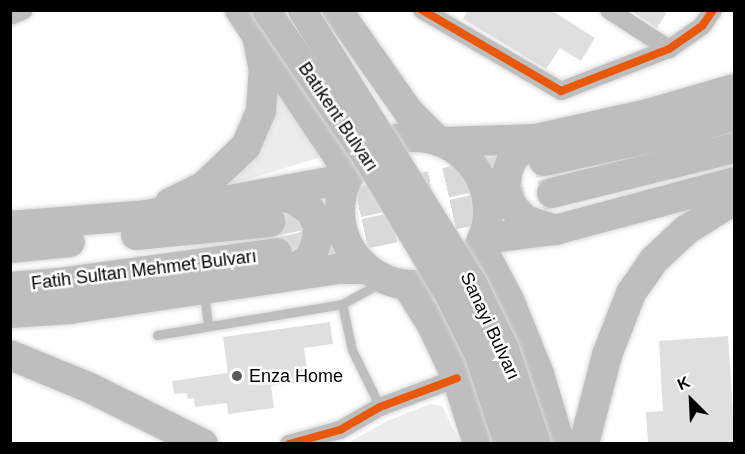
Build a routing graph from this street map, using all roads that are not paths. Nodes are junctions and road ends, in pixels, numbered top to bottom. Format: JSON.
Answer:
{"nodes":[{"id":1,"x":240,"y":10,"type":"edge"},
{"id":2,"x":302,"y":10,"type":"edge"},
{"id":3,"x":337,"y":10,"type":"edge"},
{"id":4,"x":422,"y":10,"type":"edge"},
{"id":5,"x":609,"y":10,"type":"edge"},
{"id":6,"x":713,"y":10,"type":"edge"},
{"id":7,"x":449,"y":17,"type":"edge"},
{"id":8,"x":262,"y":23,"type":"edge"},
{"id":9,"x":669,"y":49,"type":"junction"},
{"id":10,"x":735,"y":89,"type":"edge"},
{"id":11,"x":735,"y":116,"type":"edge"},
{"id":12,"x":439,"y":141,"type":"junction"},
{"id":13,"x":735,"y":148,"type":"edge"},
{"id":14,"x":540,"y":150,"type":"junction"},
{"id":15,"x":348,"y":176,"type":"junction"},
{"id":16,"x":552,"y":193,"type":"tunnel mouth"},
{"id":17,"x":734,"y":197,"type":"edge"},
{"id":18,"x":247,"y":198,"type":"junction"},
{"id":19,"x":146,"y":215,"type":"junction"},
{"id":20,"x":419,"y":220,"type":"junction"},
{"id":21,"x":270,"y":222,"type":"tunnel mouth"},
{"id":22,"x":10,"y":226,"type":"edge"},
{"id":23,"x":555,"y":230,"type":"junction"},
{"id":24,"x":481,"y":242,"type":"junction"},
{"id":25,"x":10,"y":248,"type":"edge"},
{"id":26,"x":277,"y":253,"type":"tunnel mouth"},
{"id":27,"x":387,"y":278,"type":"junction"},
{"id":28,"x":263,"y":281,"type":"junction"},
{"id":29,"x":10,"y":287,"type":"edge"},
{"id":30,"x":204,"y":291,"type":"junction"},
{"id":31,"x":342,"y":304,"type":"junction"},
{"id":32,"x":513,"y":311,"type":"junction"},
{"id":33,"x":10,"y":313,"type":"edge"},
{"id":34,"x":208,"y":326,"type":"junction"},
{"id":35,"x":157,"y":334,"type":"dead end"},
{"id":36,"x":443,"y":349,"type":"junction"},
{"id":37,"x":10,"y":354,"type":"edge"},
{"id":38,"x":457,"y":378,"type":"junction"},
{"id":39,"x":381,"y":407,"type":"junction"},
{"id":40,"x":203,"y":444,"type":"edge"},
{"id":41,"x":289,"y":444,"type":"edge"},
{"id":42,"x":478,"y":444,"type":"edge"},
{"id":43,"x":508,"y":444,"type":"edge"},
{"id":44,"x":537,"y":444,"type":"edge"},
{"id":45,"x":560,"y":444,"type":"edge"},
{"id":46,"x":584,"y":444,"type":"edge"}],
"edges":[{"from":1,"to":8,"type":"highway"},
{"from":2,"to":20,"type":"main road","name":"Batıkent Bulvarı","bridge":true},
{"from":3,"to":12,"type":"highway"},
{"from":4,"to":7,"type":"street"},
{"from":5,"to":9,"type":"street"},
{"from":6,"to":9,"type":"street"},
{"from":7,"to":9,"type":"street"},
{"from":8,"to":15,"type":"highway"},
{"from":8,"to":19,"type":"highway"},
{"from":8,"to":20,"type":"main road","name":"Batıkent Bulvarı","bridge":true},
{"from":10,"to":14,"type":"highway"},
{"from":11,"to":14,"type":"highway"},
{"from":12,"to":14,"type":"highway"},
{"from":12,"to":15,"type":"highway"},
{"from":12,"to":24,"type":"highway"},
{"from":13,"to":16,"type":"highway"},
{"from":14,"to":23,"type":"highway"},
{"from":15,"to":18,"type":"highway"},
{"from":15,"to":27,"type":"highway"},
{"from":17,"to":23,"type":"highway"},
{"from":17,"to":46,"type":"highway"},
{"from":18,"to":19,"type":"highway"},
{"from":18,"to":28,"type":"highway"},
{"from":19,"to":22,"type":"highway"},
{"from":20,"to":43,"type":"main road","name":"Sanayi Bulvarı","bridge":true},
{"from":20,"to":44,"type":"main road","name":"Sanayi Bulvarı","bridge":true},
{"from":21,"to":25,"type":"highway","name":"Fatih Sultan Mehmet Bulvarı"},
{"from":23,"to":24,"type":"highway"},
{"from":24,"to":27,"type":"highway"},
{"from":24,"to":32,"type":"highway"},
{"from":26,"to":29,"type":"highway","name":"Fatih Sultan Mehmet Bulvarı"},
{"from":27,"to":28,"type":"highway"},
{"from":27,"to":31,"type":"lane"},
{"from":27,"to":36,"type":"highway"},
{"from":28,"to":30,"type":"highway"},
{"from":30,"to":33,"type":"highway"},
{"from":30,"to":34,"type":"lane"},
{"from":31,"to":34,"type":"lane"},
{"from":31,"to":39,"type":"lane"},
{"from":32,"to":36,"type":"highway"},
{"from":32,"to":45,"type":"highway"},
{"from":34,"to":35,"type":"lane"},
{"from":36,"to":38,"type":"highway"},
{"from":37,"to":40,"type":"highway"},
{"from":38,"to":39,"type":"street"},
{"from":38,"to":42,"type":"highway"},
{"from":39,"to":41,"type":"street"}]}
